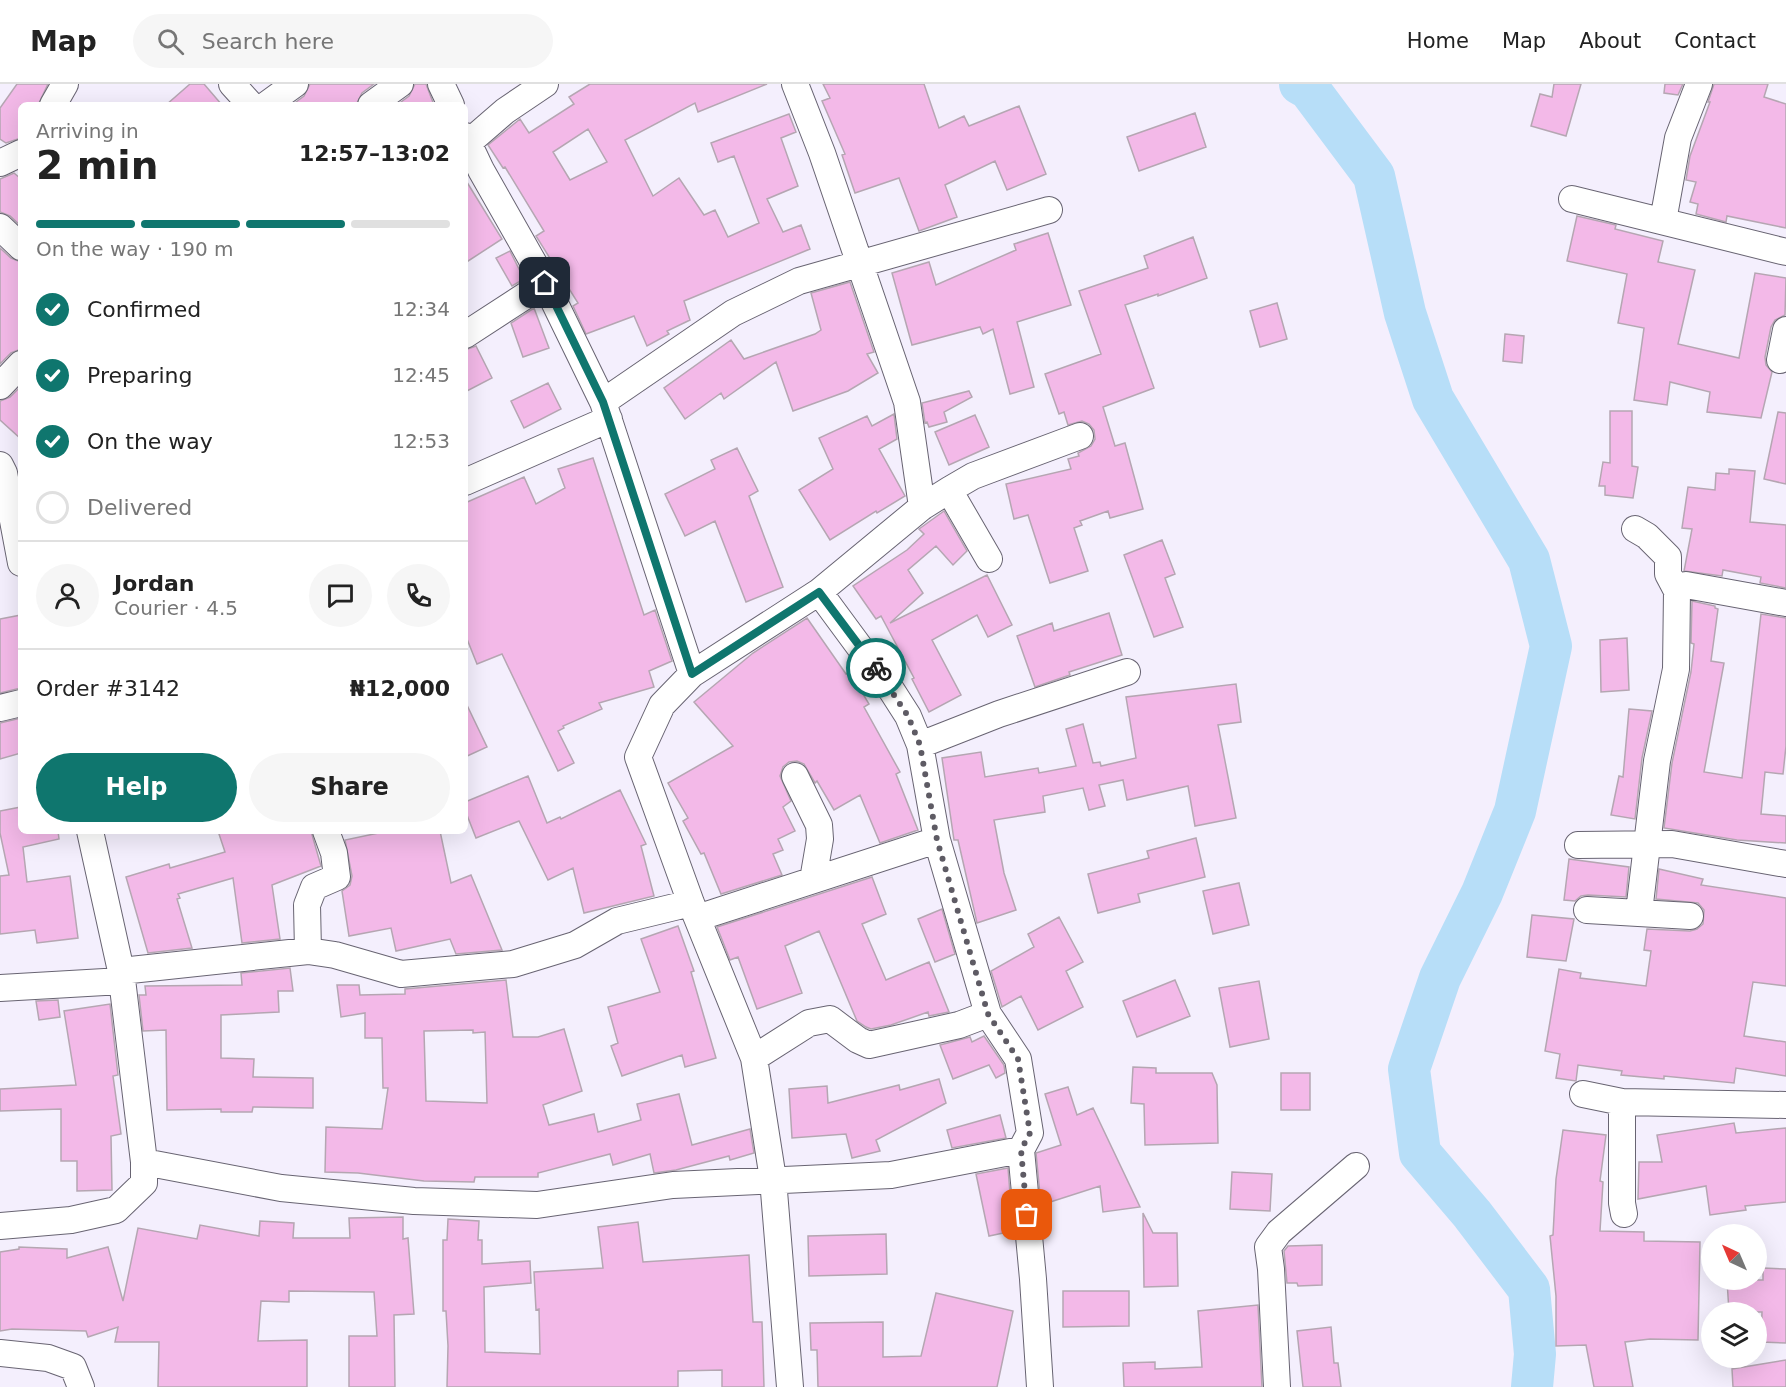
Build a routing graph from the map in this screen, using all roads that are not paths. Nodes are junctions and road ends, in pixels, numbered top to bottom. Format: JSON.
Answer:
{"nodes":[{"id":1,"x":65,"y":84,"type":"edge"},
{"id":2,"x":232,"y":84,"type":"edge"},
{"id":3,"x":295,"y":84,"type":"edge"},
{"id":4,"x":400,"y":84,"type":"edge"},
{"id":5,"x":441,"y":84,"type":"edge"},
{"id":6,"x":545,"y":84,"type":"edge"},
{"id":7,"x":795,"y":84,"type":"edge"},
{"id":8,"x":1699,"y":84,"type":"edge"},
{"id":9,"x":55,"y":102,"type":"edge"},
{"id":10,"x":247,"y":102,"type":"edge"},
{"id":11,"x":271,"y":102,"type":"edge"},
{"id":12,"x":375,"y":102,"type":"edge"},
{"id":13,"x":450,"y":102,"type":"edge"},
{"id":14,"x":468,"y":139,"type":"edge"},
{"id":15,"x":468,"y":146,"type":"edge"},
{"id":16,"x":18,"y":154,"type":"edge"},
{"id":17,"x":0,"y":163,"type":"edge"},
{"id":18,"x":473,"y":175,"type":"edge"},
{"id":19,"x":1572,"y":199,"type":"dead end"},
{"id":20,"x":1049,"y":210,"type":"dead end"},
{"id":21,"x":1663,"y":221,"type":"junction"},
{"id":22,"x":0,"y":227,"type":"edge"},
{"id":23,"x":18,"y":244,"type":"edge"},
{"id":24,"x":1786,"y":252,"type":"edge"},
{"id":25,"x":860,"y":264,"type":"junction"},
{"id":26,"x":545,"y":283,"type":"junction"},
{"id":27,"x":1786,"y":330,"type":"edge"},
{"id":28,"x":468,"y":333,"type":"edge"},
{"id":29,"x":1780,"y":360,"type":"dead end"},
{"id":30,"x":18,"y":367,"type":"edge"},
{"id":31,"x":0,"y":386,"type":"edge"},
{"id":32,"x":606,"y":411,"type":"junction"},
{"id":33,"x":1080,"y":436,"type":"dead end"},
{"id":34,"x":0,"y":465,"type":"edge"},
{"id":35,"x":468,"y":480,"type":"edge"},
{"id":36,"x":949,"y":490,"type":"junction"},
{"id":37,"x":922,"y":507,"type":"junction"},
{"id":38,"x":1635,"y":528,"type":"dead end"},
{"id":39,"x":18,"y":547,"type":"edge"},
{"id":40,"x":989,"y":559,"type":"dead end"},
{"id":41,"x":1677,"y":591,"type":"junction"},
{"id":42,"x":819,"y":592,"type":"junction"},
{"id":43,"x":1786,"y":603,"type":"edge"},
{"id":44,"x":1127,"y":672,"type":"dead end"},
{"id":45,"x":692,"y":674,"type":"junction"},
{"id":46,"x":18,"y":704,"type":"edge"},
{"id":47,"x":0,"y":708,"type":"edge"},
{"id":48,"x":920,"y":745,"type":"junction"},
{"id":49,"x":795,"y":776,"type":"dead end"},
{"id":50,"x":91,"y":834,"type":"edge"},
{"id":51,"x":327,"y":834,"type":"edge"},
{"id":52,"x":937,"y":840,"type":"junction"},
{"id":53,"x":1647,"y":844,"type":"junction"},
{"id":54,"x":1578,"y":845,"type":"dead end"},
{"id":55,"x":1786,"y":864,"type":"edge"},
{"id":56,"x":813,"y":880,"type":"junction"},
{"id":57,"x":694,"y":910,"type":"junction"},
{"id":58,"x":1587,"y":910,"type":"dead end"},
{"id":59,"x":1639,"y":912,"type":"junction"},
{"id":60,"x":1690,"y":916,"type":"dead end"},
{"id":61,"x":308,"y":951,"type":"junction"},
{"id":62,"x":122,"y":976,"type":"junction"},
{"id":63,"x":0,"y":988,"type":"edge"},
{"id":64,"x":988,"y":1014,"type":"junction"},
{"id":65,"x":754,"y":1058,"type":"junction"},
{"id":66,"x":1583,"y":1094,"type":"dead end"},
{"id":67,"x":1622,"y":1102,"type":"junction"},
{"id":68,"x":1786,"y":1105,"type":"edge"},
{"id":69,"x":1021,"y":1150,"type":"junction"},
{"id":70,"x":144,"y":1162,"type":"junction"},
{"id":71,"x":1356,"y":1166,"type":"dead end"},
{"id":72,"x":772,"y":1179,"type":"junction"},
{"id":73,"x":1624,"y":1214,"type":"dead end"},
{"id":74,"x":0,"y":1226,"type":"edge"},
{"id":75,"x":0,"y":1353,"type":"edge"},
{"id":76,"x":81,"y":1387,"type":"edge"},
{"id":77,"x":790,"y":1387,"type":"edge"},
{"id":78,"x":1040,"y":1387,"type":"edge"},
{"id":79,"x":1277,"y":1387,"type":"edge"}],
"edges":[{"from":1,"to":9,"type":"street"},
{"from":2,"to":10,"type":"street"},
{"from":3,"to":11,"type":"street"},
{"from":4,"to":12,"type":"street"},
{"from":5,"to":13,"type":"street"},
{"from":6,"to":14,"type":"street"},
{"from":7,"to":25,"type":"street"},
{"from":8,"to":21,"type":"street"},
{"from":15,"to":18,"type":"street"},
{"from":16,"to":17,"type":"street"},
{"from":18,"to":26,"type":"street"},
{"from":19,"to":21,"type":"street"},
{"from":20,"to":25,"type":"street"},
{"from":21,"to":24,"type":"street"},
{"from":22,"to":23,"type":"street"},
{"from":25,"to":32,"type":"street"},
{"from":25,"to":37,"type":"street"},
{"from":26,"to":28,"type":"street"},
{"from":26,"to":32,"type":"street"},
{"from":27,"to":29,"type":"street"},
{"from":30,"to":31,"type":"street"},
{"from":32,"to":35,"type":"street"},
{"from":32,"to":45,"type":"street"},
{"from":33,"to":36,"type":"street"},
{"from":34,"to":39,"type":"street"},
{"from":36,"to":37,"type":"street"},
{"from":36,"to":40,"type":"street"},
{"from":37,"to":42,"type":"street"},
{"from":38,"to":41,"type":"street"},
{"from":41,"to":43,"type":"street"},
{"from":41,"to":53,"type":"street"},
{"from":42,"to":45,"type":"street"},
{"from":42,"to":48,"type":"street"},
{"from":44,"to":48,"type":"street"},
{"from":45,"to":57,"type":"street"},
{"from":46,"to":47,"type":"street"},
{"from":48,"to":52,"type":"street"},
{"from":49,"to":56,"type":"street"},
{"from":50,"to":62,"type":"street"},
{"from":51,"to":61,"type":"street"},
{"from":52,"to":56,"type":"street"},
{"from":52,"to":64,"type":"street"},
{"from":53,"to":54,"type":"street"},
{"from":53,"to":55,"type":"street"},
{"from":53,"to":59,"type":"street"},
{"from":56,"to":57,"type":"street"},
{"from":57,"to":61,"type":"street"},
{"from":57,"to":65,"type":"street"},
{"from":58,"to":59,"type":"street"},
{"from":59,"to":60,"type":"street"},
{"from":61,"to":62,"type":"street"},
{"from":62,"to":63,"type":"street"},
{"from":62,"to":70,"type":"street"},
{"from":64,"to":65,"type":"street"},
{"from":64,"to":69,"type":"street"},
{"from":65,"to":72,"type":"street"},
{"from":66,"to":67,"type":"street"},
{"from":67,"to":68,"type":"street"},
{"from":67,"to":73,"type":"street"},
{"from":69,"to":72,"type":"street"},
{"from":69,"to":78,"type":"street"},
{"from":70,"to":72,"type":"street"},
{"from":70,"to":74,"type":"street"},
{"from":71,"to":79,"type":"street"},
{"from":72,"to":77,"type":"street"},
{"from":75,"to":76,"type":"street"}]}
